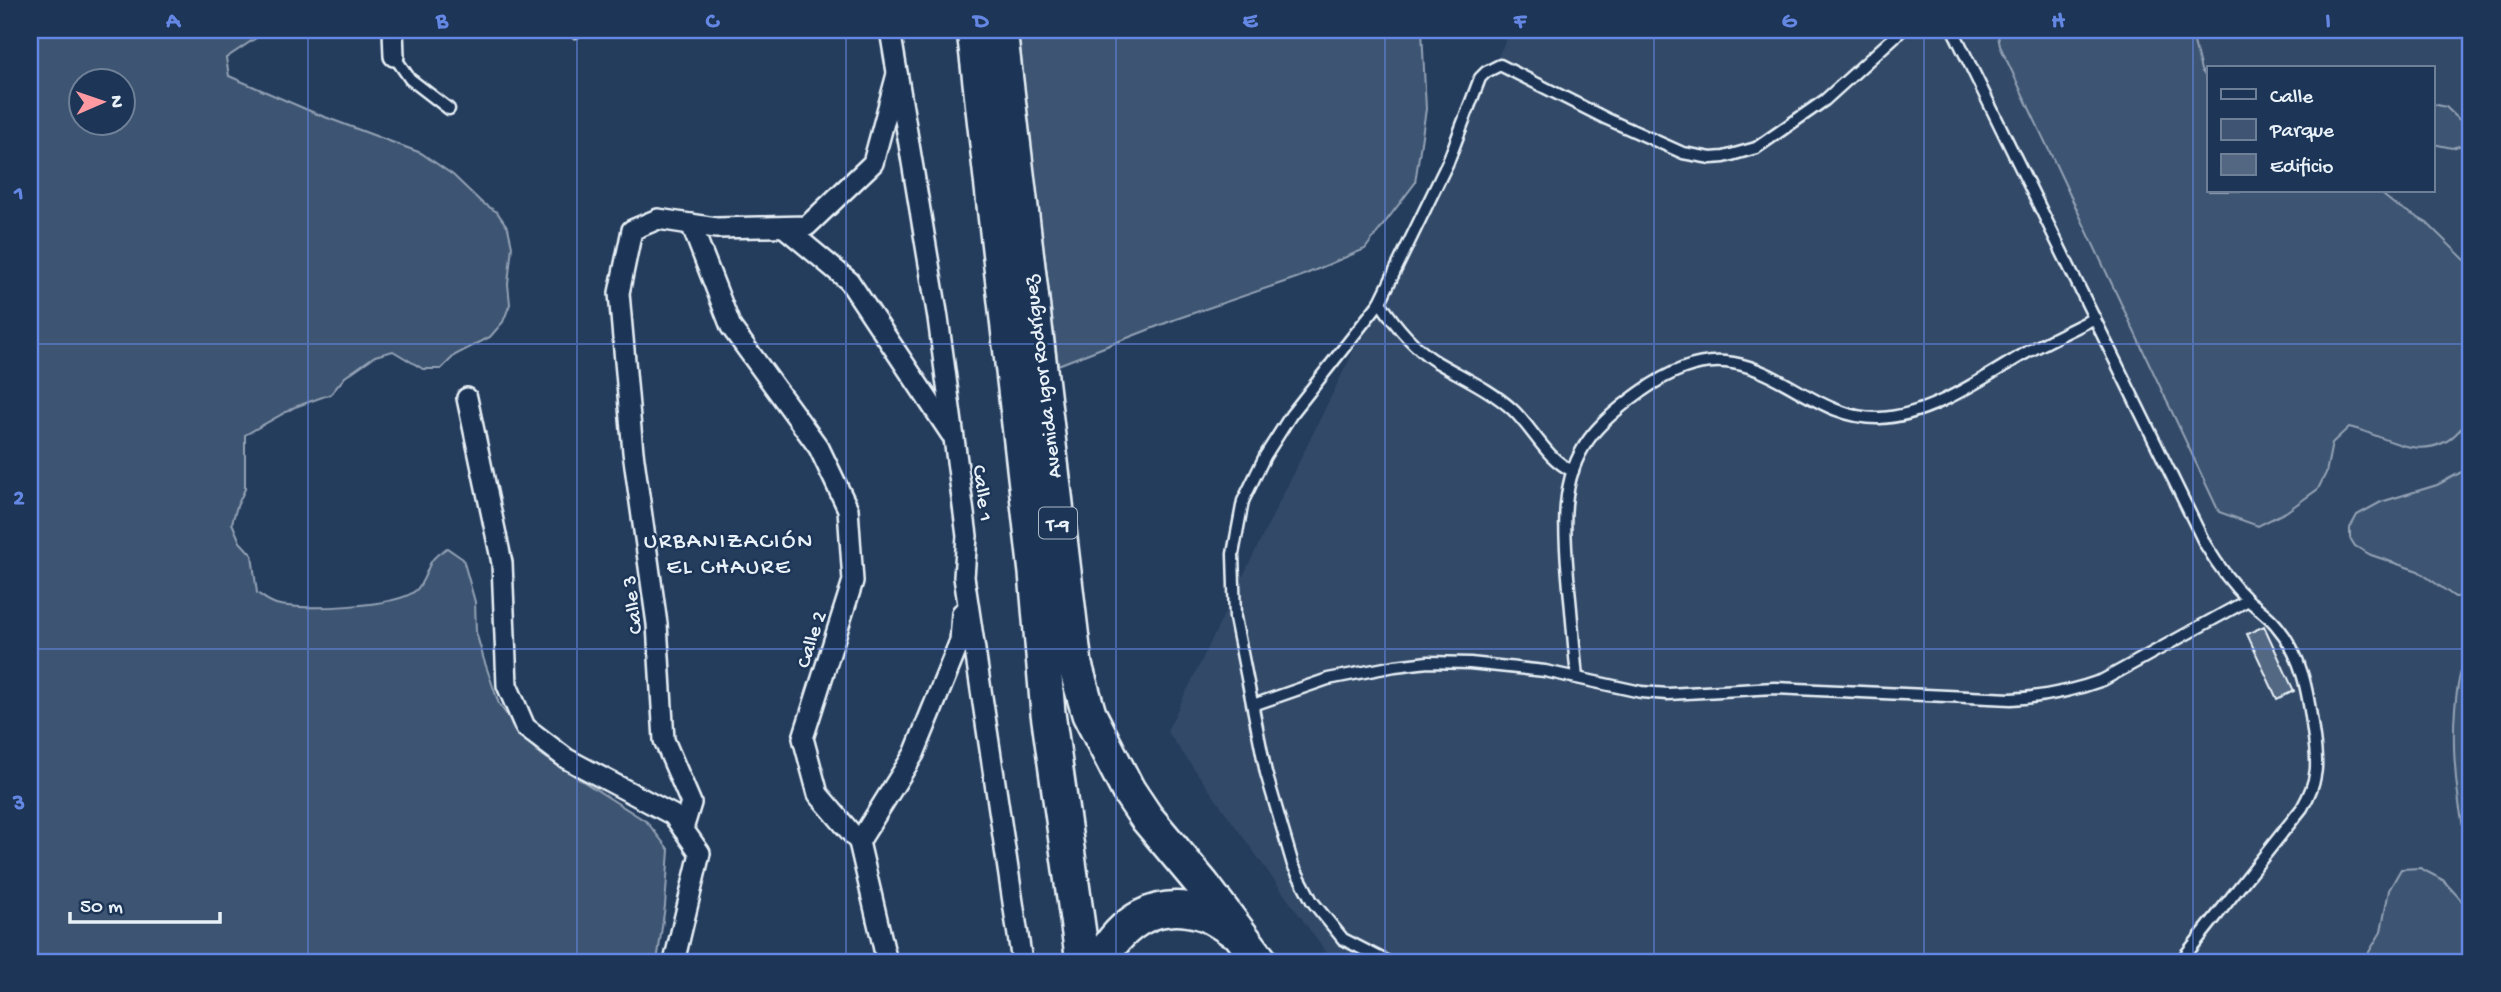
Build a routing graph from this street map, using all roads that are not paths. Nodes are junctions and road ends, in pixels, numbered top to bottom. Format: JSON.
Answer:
{"nodes":[{"id":1,"x":393,"y":30,"type":"edge"},
{"id":2,"x":890,"y":30,"type":"edge"},
{"id":3,"x":974,"y":30,"type":"edge"},
{"id":4,"x":1000,"y":30,"type":"edge"},
{"id":5,"x":1902,"y":30,"type":"edge"},
{"id":6,"x":1953,"y":30,"type":"edge"},
{"id":7,"x":394,"y":56,"type":"joint"},
{"id":8,"x":897,"y":74,"type":"junction"},
{"id":9,"x":449,"y":109,"type":"dead end"},
{"id":10,"x":691,"y":224,"type":"junction"},
{"id":11,"x":784,"y":227,"type":"junction"},
{"id":12,"x":1380,"y":302,"type":"junction"},
{"id":13,"x":2095,"y":318,"type":"junction"},
{"id":14,"x":467,"y":398,"type":"dead end"},
{"id":15,"x":954,"y":439,"type":"junction"},
{"id":16,"x":1573,"y":471,"type":"junction"},
{"id":17,"x":964,"y":577,"type":"junction"},
{"id":18,"x":2248,"y":600,"type":"junction"},
{"id":19,"x":1577,"y":678,"type":"junction"},
{"id":20,"x":1253,"y":705,"type":"junction"},
{"id":21,"x":683,"y":829,"type":"junction"},
{"id":22,"x":859,"y":842,"type":"junction"},
{"id":23,"x":1239,"y":933,"type":"junction"},
{"id":24,"x":674,"y":962,"type":"edge"},
{"id":25,"x":887,"y":962,"type":"edge"},
{"id":26,"x":1023,"y":962,"type":"edge"},
{"id":27,"x":1083,"y":962,"type":"edge"},
{"id":28,"x":1100,"y":962,"type":"edge"},
{"id":29,"x":1261,"y":962,"type":"edge"},
{"id":30,"x":1388,"y":962,"type":"edge"},
{"id":31,"x":2180,"y":962,"type":"edge"}],
"edges":[{"from":1,"to":7,"type":"street"},
{"from":2,"to":8,"type":"street","name":"Calle 1"},
{"from":3,"to":27,"type":"highway","name":"Avenida Igor Rodríguez","number":"T-9"},
{"from":4,"to":23,"type":"highway","name":"Avenida Igor Rodríguez","number":"T-9"},
{"from":5,"to":12,"type":"lane"},
{"from":6,"to":13,"type":"lane"},
{"from":7,"to":9,"type":"lane"},
{"from":8,"to":11,"type":"street"},
{"from":8,"to":15,"type":"street","name":"Calle 1"},
{"from":10,"to":11,"type":"street"},
{"from":10,"to":21,"type":"street","name":"Calle 3"},
{"from":10,"to":22,"type":"street","name":"Calle 2"},
{"from":11,"to":15,"type":"street"},
{"from":12,"to":16,"type":"lane"},
{"from":12,"to":20,"type":"lane"},
{"from":13,"to":16,"type":"lane"},
{"from":13,"to":18,"type":"lane"},
{"from":14,"to":21,"type":"street"},
{"from":15,"to":17,"type":"street","name":"Calle 1"},
{"from":16,"to":19,"type":"lane"},
{"from":17,"to":22,"type":"street"},
{"from":17,"to":26,"type":"street","name":"Calle 1"},
{"from":18,"to":19,"type":"lane"},
{"from":18,"to":31,"type":"lane"},
{"from":19,"to":20,"type":"lane"},
{"from":20,"to":30,"type":"lane"},
{"from":21,"to":24,"type":"street"},
{"from":22,"to":25,"type":"street","name":"Calle 2"},
{"from":23,"to":28,"type":"highway","number":"T-9"},
{"from":23,"to":29,"type":"highway","name":"Avenida Igor Rodríguez","number":"T-9"}]}
